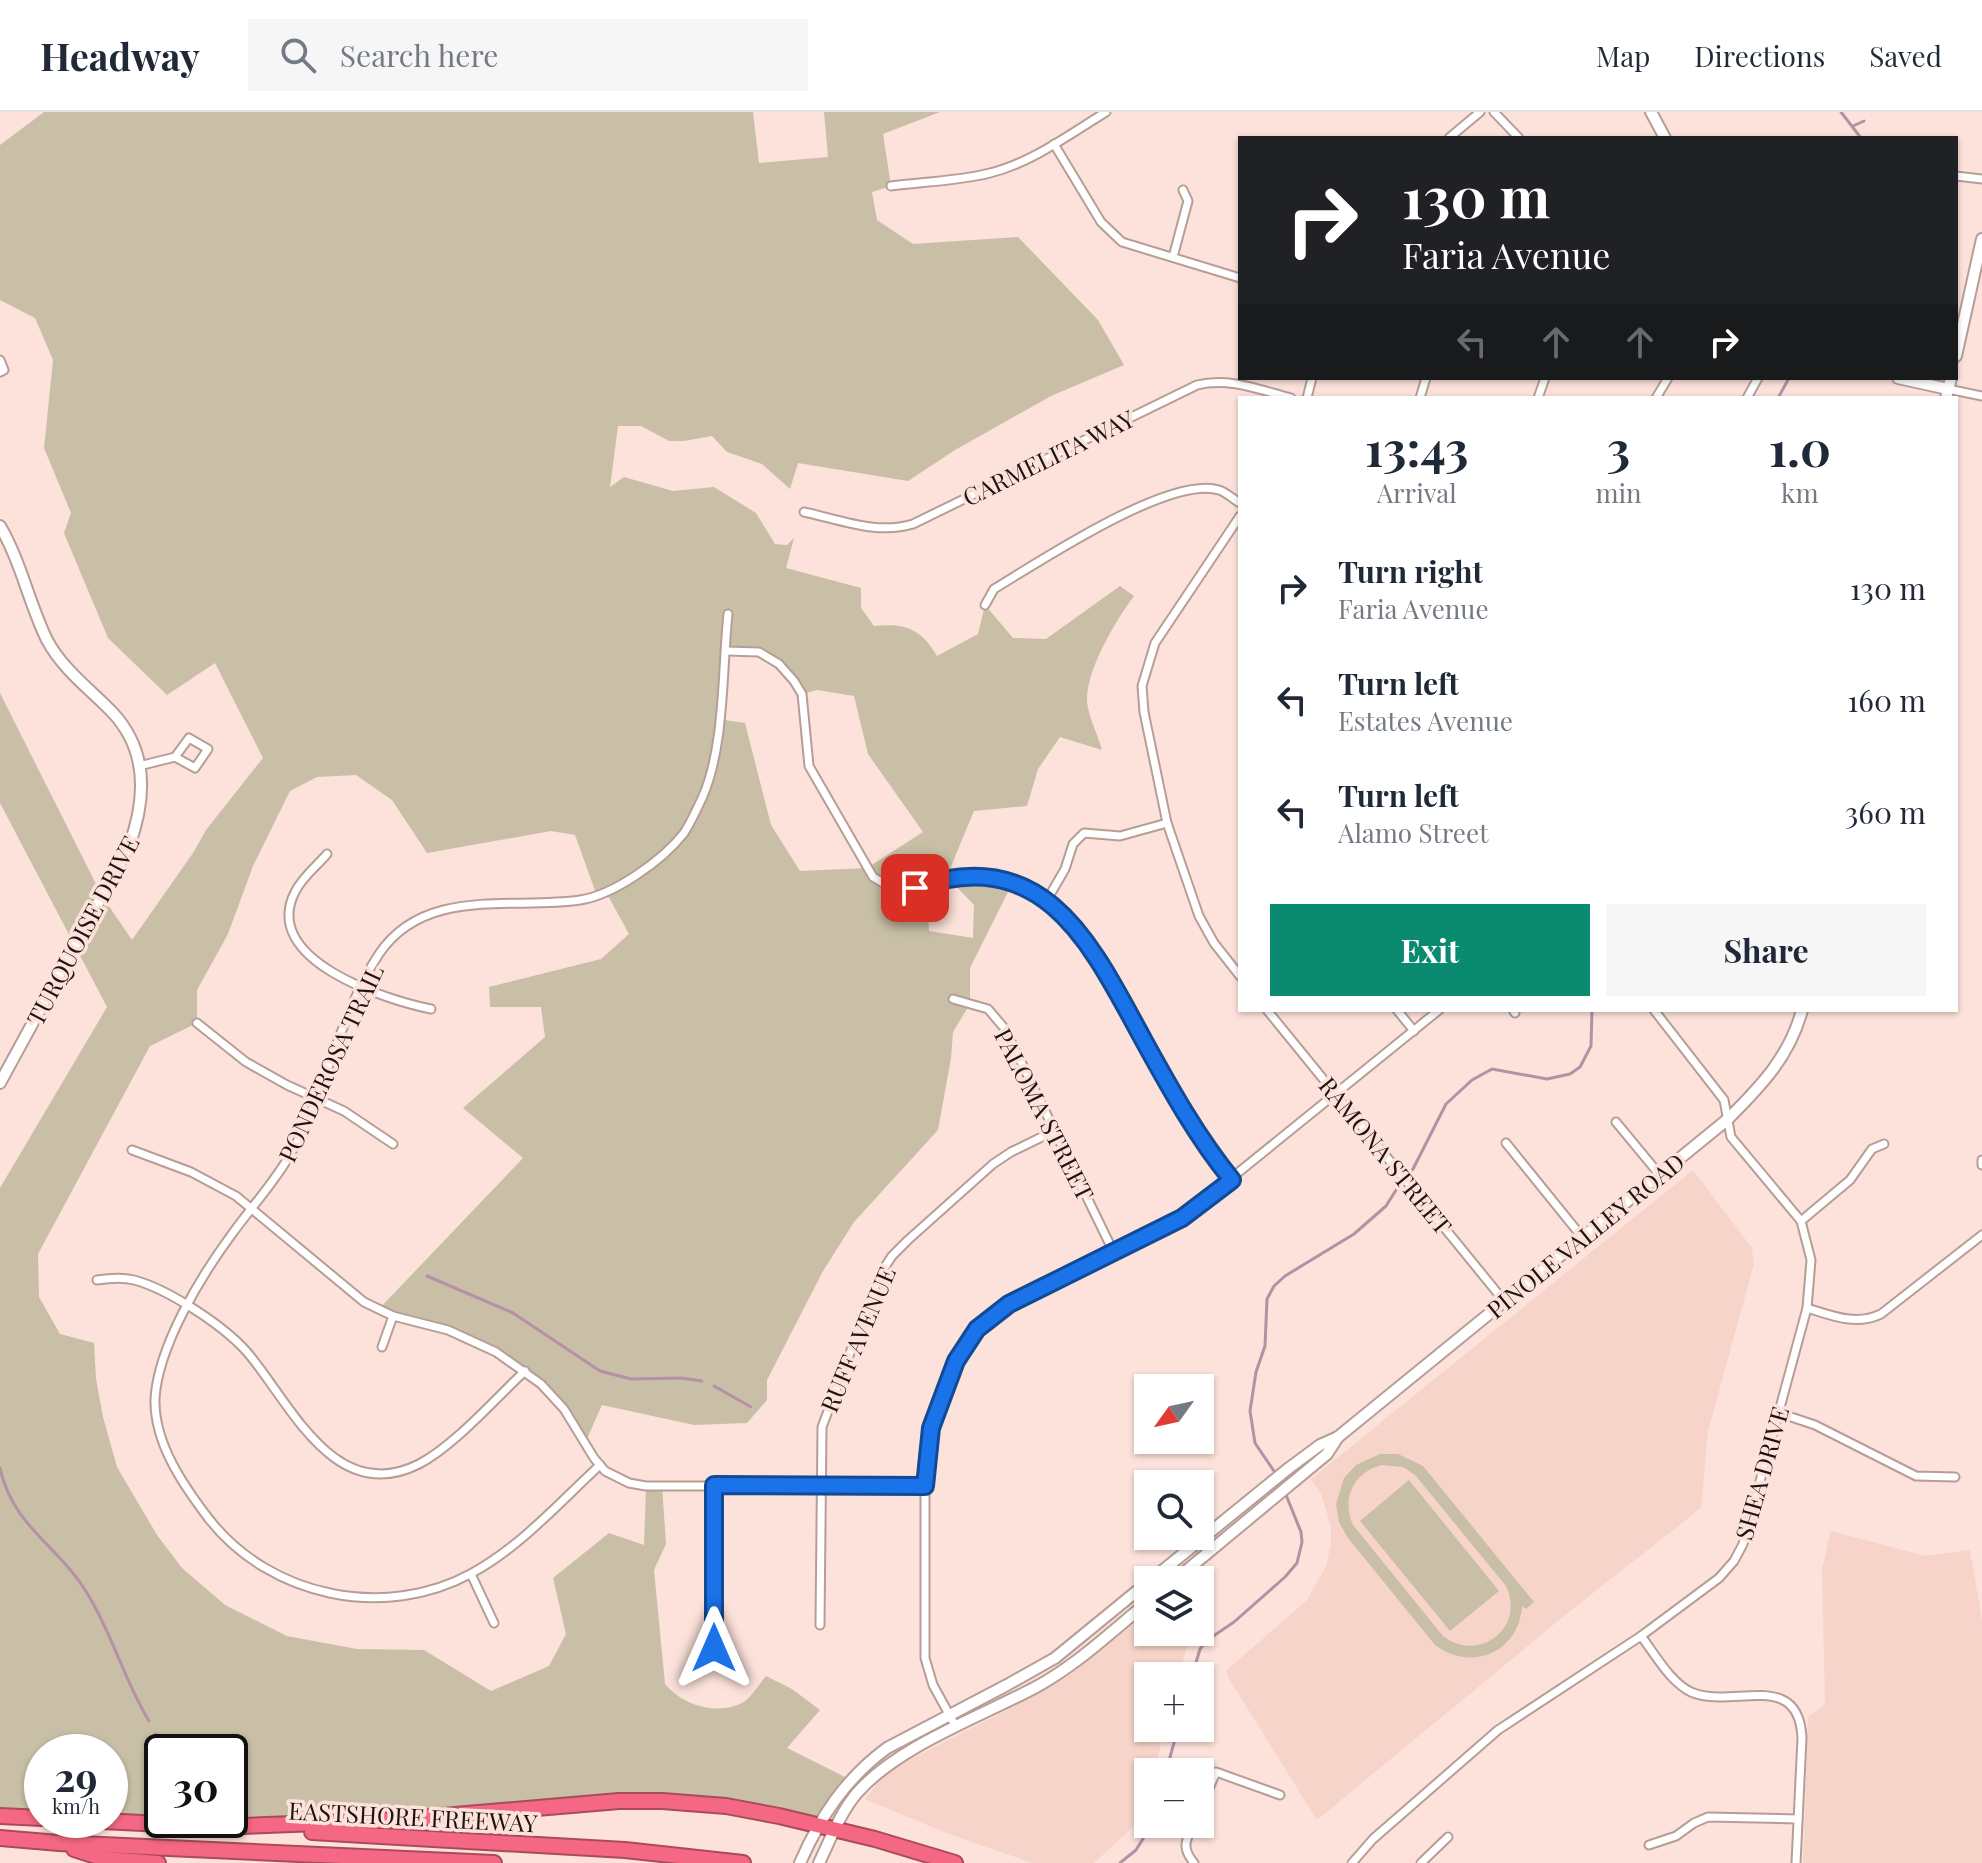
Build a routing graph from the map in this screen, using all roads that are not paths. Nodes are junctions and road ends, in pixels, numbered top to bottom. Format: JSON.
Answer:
{"nodes":[{"id":1,"x":1106,"y":112,"type":"edge"},
{"id":2,"x":1480,"y":112,"type":"edge"},
{"id":3,"x":1494,"y":112,"type":"edge"},
{"id":4,"x":1651,"y":112,"type":"edge"},
{"id":5,"x":1451,"y":136,"type":"edge"},
{"id":6,"x":1517,"y":136,"type":"edge"},
{"id":7,"x":1664,"y":136,"type":"edge"},
{"id":8,"x":1054,"y":144,"type":"junction"},
{"id":9,"x":1958,"y":176,"type":"edge"},
{"id":10,"x":1982,"y":179,"type":"edge"},
{"id":11,"x":891,"y":186,"type":"dead end"},
{"id":12,"x":1183,"y":190,"type":"dead end"},
{"id":13,"x":1982,"y":239,"type":"edge"},
{"id":14,"x":1173,"y":257,"type":"junction"},
{"id":15,"x":1238,"y":277,"type":"edge"},
{"id":16,"x":1958,"y":347,"type":"edge"},
{"id":17,"x":0,"y":360,"type":"edge"},
{"id":18,"x":0,"y":372,"type":"edge"},
{"id":19,"x":1908,"y":380,"type":"edge"},
{"id":20,"x":1949,"y":388,"type":"edge"},
{"id":21,"x":1283,"y":396,"type":"edge"},
{"id":22,"x":1982,"y":396,"type":"edge"},
{"id":23,"x":1238,"y":502,"type":"edge"},
{"id":24,"x":804,"y":512,"type":"dead end"},
{"id":25,"x":1238,"y":519,"type":"edge"},
{"id":26,"x":0,"y":526,"type":"edge"},
{"id":27,"x":985,"y":605,"type":"dead end"},
{"id":28,"x":728,"y":614,"type":"dead end"},
{"id":29,"x":726,"y":651,"type":"junction"},
{"id":30,"x":175,"y":757,"type":"junction"},
{"id":31,"x":139,"y":766,"type":"junction"},
{"id":32,"x":1167,"y":823,"type":"junction"},
{"id":33,"x":327,"y":854,"type":"dead end"},
{"id":34,"x":1047,"y":900,"type":"junction"},
{"id":35,"x":1238,"y":973,"type":"edge"},
{"id":36,"x":361,"y":988,"type":"junction"},
{"id":37,"x":953,"y":999,"type":"dead end"},
{"id":38,"x":431,"y":1009,"type":"dead end"},
{"id":39,"x":1269,"y":1012,"type":"edge"},
{"id":40,"x":1399,"y":1012,"type":"edge"},
{"id":41,"x":1437,"y":1012,"type":"edge"},
{"id":42,"x":1656,"y":1012,"type":"edge"},
{"id":43,"x":1801,"y":1012,"type":"edge"},
{"id":44,"x":197,"y":1023,"type":"dead end"},
{"id":45,"x":1414,"y":1031,"type":"junction"},
{"id":46,"x":0,"y":1083,"type":"edge"},
{"id":47,"x":1337,"y":1095,"type":"junction"},
{"id":48,"x":317,"y":1098,"type":"junction"},
{"id":49,"x":1728,"y":1119,"type":"junction"},
{"id":50,"x":1616,"y":1122,"type":"dead end"},
{"id":51,"x":1054,"y":1131,"type":"junction"},
{"id":52,"x":1506,"y":1143,"type":"dead end"},
{"id":53,"x":393,"y":1144,"type":"dead end"},
{"id":54,"x":1884,"y":1144,"type":"dead end"},
{"id":55,"x":132,"y":1150,"type":"dead end"},
{"id":56,"x":1659,"y":1174,"type":"junction"},
{"id":57,"x":1232,"y":1180,"type":"junction"},
{"id":58,"x":252,"y":1208,"type":"junction"},
{"id":59,"x":1801,"y":1221,"type":"junction"},
{"id":60,"x":1982,"y":1235,"type":"edge"},
{"id":61,"x":1582,"y":1237,"type":"junction"},
{"id":62,"x":1114,"y":1253,"type":"junction"},
{"id":63,"x":97,"y":1280,"type":"dead end"},
{"id":64,"x":1504,"y":1301,"type":"junction"},
{"id":65,"x":188,"y":1306,"type":"junction"},
{"id":66,"x":1807,"y":1308,"type":"junction"},
{"id":67,"x":393,"y":1316,"type":"junction"},
{"id":68,"x":382,"y":1347,"type":"dead end"},
{"id":69,"x":525,"y":1371,"type":"junction"},
{"id":70,"x":1779,"y":1413,"type":"junction"},
{"id":71,"x":1338,"y":1437,"type":"junction"},
{"id":72,"x":600,"y":1465,"type":"junction"},
{"id":73,"x":1955,"y":1477,"type":"dead end"},
{"id":74,"x":714,"y":1485,"type":"junction"},
{"id":75,"x":821,"y":1485,"type":"junction"},
{"id":76,"x":925,"y":1486,"type":"junction"},
{"id":77,"x":1168,"y":1566,"type":"edge"},
{"id":78,"x":1192,"y":1566,"type":"edge"},
{"id":79,"x":471,"y":1574,"type":"junction"},
{"id":80,"x":1134,"y":1593,"type":"edge"},
{"id":81,"x":1134,"y":1613,"type":"edge"},
{"id":82,"x":494,"y":1623,"type":"dead end"},
{"id":83,"x":820,"y":1625,"type":"dead end"},
{"id":84,"x":1641,"y":1636,"type":"junction"},
{"id":85,"x":714,"y":1648,"type":"dead end"},
{"id":86,"x":949,"y":1715,"type":"junction"},
{"id":87,"x":956,"y":1727,"type":"junction"},
{"id":88,"x":1214,"y":1777,"type":"edge"},
{"id":89,"x":1280,"y":1795,"type":"dead end"},
{"id":90,"x":0,"y":1816,"type":"edge"},
{"id":91,"x":24,"y":1817,"type":"edge"},
{"id":92,"x":1798,"y":1819,"type":"junction"},
{"id":93,"x":816,"y":1825,"type":"junction"},
{"id":94,"x":248,"y":1826,"type":"edge"},
{"id":95,"x":836,"y":1828,"type":"junction"},
{"id":96,"x":248,"y":1829,"type":"edge"},
{"id":97,"x":1448,"y":1837,"type":"dead end"},
{"id":98,"x":0,"y":1838,"type":"edge"},
{"id":99,"x":1187,"y":1838,"type":"edge"},
{"id":100,"x":59,"y":1843,"type":"junction"},
{"id":101,"x":1649,"y":1845,"type":"dead end"},
{"id":102,"x":158,"y":1863,"type":"edge"},
{"id":103,"x":494,"y":1863,"type":"edge"},
{"id":104,"x":743,"y":1863,"type":"edge"},
{"id":105,"x":800,"y":1863,"type":"edge"},
{"id":106,"x":819,"y":1863,"type":"edge"},
{"id":107,"x":955,"y":1863,"type":"edge"},
{"id":108,"x":1194,"y":1863,"type":"edge"},
{"id":109,"x":1352,"y":1863,"type":"edge"},
{"id":110,"x":1421,"y":1863,"type":"edge"},
{"id":111,"x":1796,"y":1863,"type":"edge"}],
"edges":[{"from":1,"to":8,"type":"street"},
{"from":2,"to":5,"type":"street"},
{"from":3,"to":6,"type":"street"},
{"from":4,"to":7,"type":"main road"},
{"from":8,"to":11,"type":"street"},
{"from":8,"to":14,"type":"street"},
{"from":9,"to":10,"type":"street"},
{"from":12,"to":14,"type":"street"},
{"from":13,"to":16,"type":"main road"},
{"from":14,"to":15,"type":"street"},
{"from":17,"to":18,"type":"street"},
{"from":19,"to":20,"type":"main road"},
{"from":20,"to":22,"type":"street"},
{"from":21,"to":24,"type":"street","name":"CARMELITA WAY"},
{"from":23,"to":27,"type":"street"},
{"from":25,"to":32,"type":"street"},
{"from":26,"to":31,"type":"main road","name":"TURQUOISE DRIVE"},
{"from":28,"to":29,"type":"street","name":"PONDEROSA TRAIL"},
{"from":29,"to":34,"type":"street"},
{"from":29,"to":36,"type":"street","name":"PONDEROSA TRAIL"},
{"from":30,"to":30,"type":"street"},
{"from":30,"to":31,"type":"street"},
{"from":31,"to":46,"type":"main road","name":"TURQUOISE DRIVE"},
{"from":32,"to":34,"type":"street"},
{"from":32,"to":35,"type":"street"},
{"from":33,"to":36,"type":"street"},
{"from":34,"to":57,"type":"street"},
{"from":36,"to":38,"type":"street"},
{"from":36,"to":48,"type":"street","name":"PONDEROSA TRAIL"},
{"from":37,"to":51,"type":"street","name":"PALOMA STREET"},
{"from":39,"to":47,"type":"street","name":"RAMONA STREET"},
{"from":40,"to":45,"type":"street"},
{"from":41,"to":45,"type":"street"},
{"from":42,"to":49,"type":"street","name":"SHEA DRIVE"},
{"from":43,"to":49,"type":"main road","name":"PINOLE VALLEY ROAD"},
{"from":44,"to":48,"type":"street"},
{"from":45,"to":47,"type":"street"},
{"from":47,"to":57,"type":"street"},
{"from":47,"to":64,"type":"street","name":"RAMONA STREET"},
{"from":48,"to":53,"type":"street"},
{"from":48,"to":58,"type":"street","name":"PONDEROSA TRAIL"},
{"from":49,"to":56,"type":"main road","name":"PINOLE VALLEY ROAD"},
{"from":49,"to":59,"type":"street","name":"SHEA DRIVE"},
{"from":50,"to":56,"type":"street"},
{"from":51,"to":62,"type":"street","name":"PALOMA STREET"},
{"from":51,"to":75,"type":"street","name":"RUFF AVENUE"},
{"from":52,"to":61,"type":"street"},
{"from":54,"to":59,"type":"street"},
{"from":55,"to":58,"type":"street"},
{"from":56,"to":61,"type":"main road","name":"PINOLE VALLEY ROAD"},
{"from":57,"to":62,"type":"street"},
{"from":58,"to":65,"type":"street","name":"PONDEROSA TRAIL"},
{"from":58,"to":67,"type":"street"},
{"from":59,"to":66,"type":"street","name":"SHEA DRIVE"},
{"from":60,"to":66,"type":"street"},
{"from":61,"to":64,"type":"main road","name":"PINOLE VALLEY ROAD"},
{"from":62,"to":76,"type":"street"},
{"from":63,"to":65,"type":"street"},
{"from":64,"to":71,"type":"main road","name":"PINOLE VALLEY ROAD"},
{"from":65,"to":69,"type":"street"},
{"from":65,"to":79,"type":"street","name":"PONDEROSA TRAIL"},
{"from":66,"to":70,"type":"street","name":"SHEA DRIVE"},
{"from":67,"to":68,"type":"street"},
{"from":67,"to":69,"type":"street"},
{"from":69,"to":72,"type":"street"},
{"from":70,"to":73,"type":"street"},
{"from":70,"to":84,"type":"street","name":"SHEA DRIVE"},
{"from":71,"to":77,"type":"main road","name":"PINOLE VALLEY ROAD"},
{"from":71,"to":78,"type":"main road","name":"PINOLE VALLEY ROAD"},
{"from":72,"to":74,"type":"street"},
{"from":72,"to":79,"type":"street","name":"PONDEROSA TRAIL"},
{"from":74,"to":75,"type":"street"},
{"from":74,"to":85,"type":"street"},
{"from":75,"to":76,"type":"street"},
{"from":75,"to":83,"type":"street","name":"RUFF AVENUE"},
{"from":76,"to":86,"type":"street"},
{"from":79,"to":82,"type":"street"},
{"from":80,"to":86,"type":"main road","name":"PINOLE VALLEY ROAD"},
{"from":81,"to":87,"type":"main road"},
{"from":84,"to":92,"type":"street"},
{"from":84,"to":109,"type":"street","name":"SHEA DRIVE"},
{"from":86,"to":87,"type":"street"},
{"from":86,"to":93,"type":"main road","name":"PINOLE VALLEY ROAD"},
{"from":87,"to":95,"type":"main road"},
{"from":88,"to":89,"type":"street"},
{"from":90,"to":91,"type":"highway"},
{"from":92,"to":101,"type":"street"},
{"from":92,"to":111,"type":"street"},
{"from":93,"to":94,"type":"highway"},
{"from":93,"to":95,"type":"highway"},
{"from":93,"to":105,"type":"main road","name":"PINOLE VALLEY ROAD"},
{"from":95,"to":106,"type":"main road"},
{"from":95,"to":107,"type":"highway"},
{"from":96,"to":104,"type":"highway","name":"EASTSHORE FREEWAY"},
{"from":97,"to":110,"type":"street"},
{"from":98,"to":100,"type":"highway","name":"EASTSHORE FREEWAY"},
{"from":99,"to":108,"type":"street"},
{"from":100,"to":102,"type":"highway"},
{"from":100,"to":103,"type":"highway","name":"EASTSHORE FREEWAY"}]}
